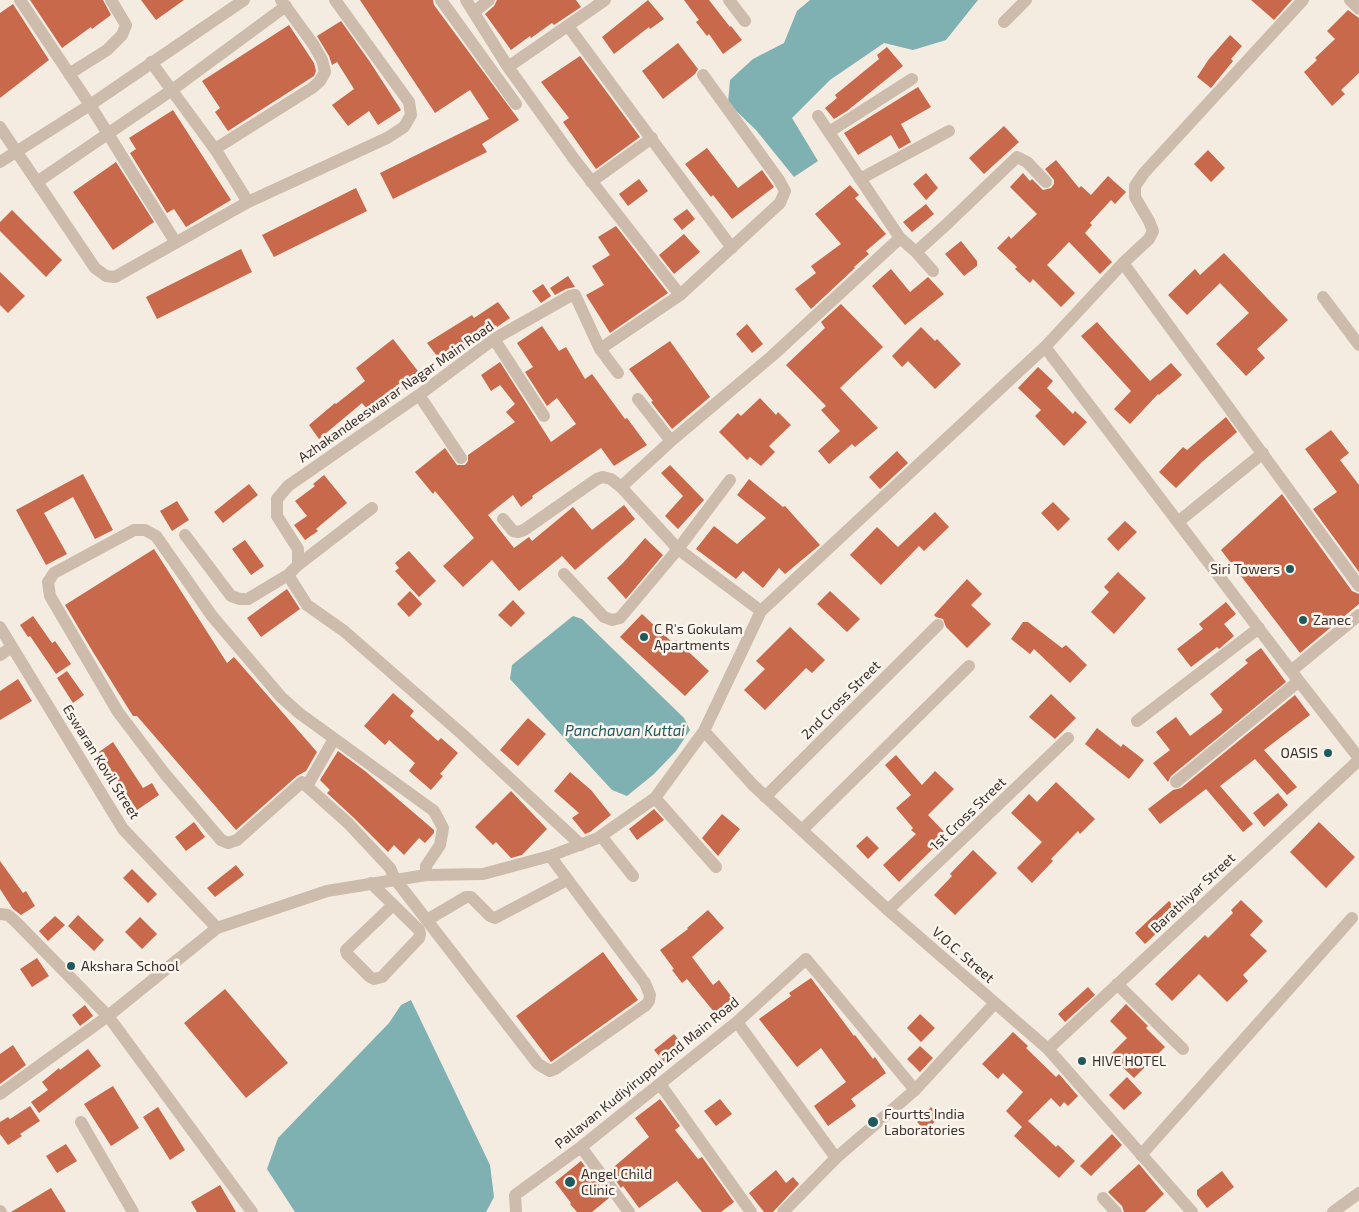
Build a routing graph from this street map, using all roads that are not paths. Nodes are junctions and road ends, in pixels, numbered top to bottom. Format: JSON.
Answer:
{"nodes":[{"id":1,"x":20,"y":0,"type":"edge"},
{"id":2,"x":110,"y":0,"type":"edge"},
{"id":3,"x":244,"y":0,"type":"edge"},
{"id":4,"x":335,"y":0,"type":"edge"},
{"id":5,"x":441,"y":0,"type":"edge"},
{"id":6,"x":466,"y":0,"type":"edge"},
{"id":7,"x":489,"y":0,"type":"edge"},
{"id":8,"x":605,"y":0,"type":"edge"},
{"id":9,"x":729,"y":0,"type":"edge"},
{"id":10,"x":1026,"y":0,"type":"edge"},
{"id":11,"x":1303,"y":0,"type":"edge"},
{"id":12,"x":1350,"y":0,"type":"edge"},
{"id":13,"x":283,"y":3,"type":"edge"},
{"id":14,"x":1359,"y":9,"type":"edge"},
{"id":15,"x":474,"y":12,"type":"junction"},
{"id":16,"x":745,"y":22,"type":"dead end"},
{"id":17,"x":1004,"y":22,"type":"dead end"},
{"id":18,"x":568,"y":26,"type":"junction"},
{"id":19,"x":151,"y":62,"type":"junction"},
{"id":20,"x":508,"y":67,"type":"junction"},
{"id":21,"x":69,"y":74,"type":"junction"},
{"id":22,"x":703,"y":75,"type":"dead end"},
{"id":23,"x":912,"y":79,"type":"dead end"},
{"id":24,"x":172,"y":90,"type":"junction"},
{"id":25,"x":516,"y":104,"type":"dead end"},
{"id":26,"x":90,"y":105,"type":"junction"},
{"id":27,"x":818,"y":116,"type":"dead end"},
{"id":28,"x":0,"y":128,"type":"edge"},
{"id":29,"x":949,"y":131,"type":"dead end"},
{"id":30,"x":829,"y":132,"type":"junction"},
{"id":31,"x":108,"y":134,"type":"junction"},
{"id":32,"x":652,"y":138,"type":"junction"},
{"id":33,"x":215,"y":149,"type":"junction"},
{"id":34,"x":16,"y":152,"type":"junction"},
{"id":35,"x":0,"y":162,"type":"edge"},
{"id":36,"x":860,"y":179,"type":"junction"},
{"id":37,"x":37,"y":182,"type":"junction"},
{"id":38,"x":591,"y":182,"type":"junction"},
{"id":39,"x":1046,"y":182,"type":"dead end"},
{"id":40,"x":248,"y":202,"type":"junction"},
{"id":41,"x":900,"y":238,"type":"junction"},
{"id":42,"x":176,"y":243,"type":"junction"},
{"id":43,"x":732,"y":248,"type":"junction"},
{"id":44,"x":916,"y":252,"type":"junction"},
{"id":45,"x":1123,"y":263,"type":"junction"},
{"id":46,"x":933,"y":270,"type":"dead end"},
{"id":47,"x":680,"y":295,"type":"junction"},
{"id":48,"x":1323,"y":297,"type":"dead end"},
{"id":49,"x":1354,"y":328,"type":"edge"},
{"id":50,"x":494,"y":339,"type":"junction"},
{"id":51,"x":1359,"y":345,"type":"edge"},
{"id":52,"x":1045,"y":347,"type":"junction"},
{"id":53,"x":600,"y":349,"type":"junction"},
{"id":54,"x":618,"y":373,"type":"dead end"},
{"id":55,"x":419,"y":395,"type":"junction"},
{"id":56,"x":638,"y":399,"type":"dead end"},
{"id":57,"x":544,"y":416,"type":"dead end"},
{"id":58,"x":671,"y":440,"type":"junction"},
{"id":59,"x":1263,"y":453,"type":"junction"},
{"id":60,"x":461,"y":458,"type":"dead end"},
{"id":61,"x":730,"y":480,"type":"dead end"},
{"id":62,"x":621,"y":487,"type":"junction"},
{"id":63,"x":372,"y":508,"type":"dead end"},
{"id":64,"x":503,"y":519,"type":"dead end"},
{"id":65,"x":1178,"y":522,"type":"junction"},
{"id":66,"x":185,"y":535,"type":"dead end"},
{"id":67,"x":678,"y":550,"type":"junction"},
{"id":68,"x":298,"y":565,"type":"junction"},
{"id":69,"x":564,"y":574,"type":"dead end"},
{"id":70,"x":288,"y":575,"type":"junction"},
{"id":71,"x":1359,"y":586,"type":"edge"},
{"id":72,"x":761,"y":611,"type":"junction"},
{"id":73,"x":1359,"y":615,"type":"edge"},
{"id":74,"x":938,"y":625,"type":"dead end"},
{"id":75,"x":0,"y":627,"type":"edge"},
{"id":76,"x":1259,"y":628,"type":"junction"},
{"id":77,"x":12,"y":646,"type":"junction"},
{"id":78,"x":0,"y":655,"type":"edge"},
{"id":79,"x":969,"y":666,"type":"dead end"},
{"id":80,"x":1291,"y":670,"type":"junction"},
{"id":81,"x":1299,"y":681,"type":"junction"},
{"id":82,"x":1137,"y":721,"type":"dead end"},
{"id":83,"x":704,"y":731,"type":"junction"},
{"id":84,"x":1068,"y":738,"type":"dead end"},
{"id":85,"x":334,"y":739,"type":"junction"},
{"id":86,"x":1359,"y":759,"type":"edge"},
{"id":87,"x":1176,"y":782,"type":"dead end"},
{"id":88,"x":307,"y":786,"type":"junction"},
{"id":89,"x":765,"y":797,"type":"junction"},
{"id":90,"x":655,"y":798,"type":"junction"},
{"id":91,"x":802,"y":830,"type":"junction"},
{"id":92,"x":601,"y":836,"type":"junction"},
{"id":93,"x":581,"y":845,"type":"junction"},
{"id":94,"x":550,"y":856,"type":"junction"},
{"id":95,"x":716,"y":867,"type":"dead end"},
{"id":96,"x":426,"y":875,"type":"junction"},
{"id":97,"x":633,"y":876,"type":"dead end"},
{"id":98,"x":395,"y":879,"type":"junction"},
{"id":99,"x":567,"y":880,"type":"junction"},
{"id":100,"x":371,"y":883,"type":"junction"},
{"id":101,"x":393,"y":905,"type":"junction"},
{"id":102,"x":888,"y":910,"type":"junction"},
{"id":103,"x":0,"y":914,"type":"edge"},
{"id":104,"x":1352,"y":918,"type":"dead end"},
{"id":105,"x":427,"y":920,"type":"junction"},
{"id":106,"x":217,"y":928,"type":"junction"},
{"id":107,"x":1117,"y":984,"type":"junction"},
{"id":108,"x":995,"y":1003,"type":"junction"},
{"id":109,"x":108,"y":1016,"type":"junction"},
{"id":110,"x":737,"y":1022,"type":"junction"},
{"id":111,"x":1048,"y":1049,"type":"junction"},
{"id":112,"x":1183,"y":1049,"type":"dead end"},
{"id":113,"x":660,"y":1084,"type":"junction"},
{"id":114,"x":915,"y":1090,"type":"junction"},
{"id":115,"x":1,"y":1092,"type":"edge"},
{"id":116,"x":81,"y":1122,"type":"dead end"},
{"id":117,"x":581,"y":1147,"type":"junction"},
{"id":118,"x":1141,"y":1155,"type":"junction"},
{"id":119,"x":836,"y":1158,"type":"junction"},
{"id":120,"x":1359,"y":1193,"type":"edge"},
{"id":121,"x":1103,"y":1198,"type":"dead end"},
{"id":122,"x":133,"y":1212,"type":"edge"},
{"id":123,"x":252,"y":1212,"type":"edge"},
{"id":124,"x":516,"y":1212,"type":"edge"},
{"id":125,"x":629,"y":1212,"type":"edge"},
{"id":126,"x":751,"y":1212,"type":"edge"},
{"id":127,"x":783,"y":1212,"type":"edge"},
{"id":128,"x":1116,"y":1212,"type":"edge"},
{"id":129,"x":1192,"y":1212,"type":"edge"},
{"id":130,"x":1333,"y":1212,"type":"edge"}],
"edges":[{"from":1,"to":21,"type":"street"},
{"from":2,"to":21,"type":"street"},
{"from":3,"to":19,"type":"street"},
{"from":4,"to":40,"type":"street"},
{"from":5,"to":25,"type":"street"},
{"from":6,"to":15,"type":"street"},
{"from":7,"to":15,"type":"street"},
{"from":8,"to":18,"type":"street"},
{"from":9,"to":16,"type":"street"},
{"from":10,"to":17,"type":"street"},
{"from":11,"to":45,"type":"street"},
{"from":12,"to":14,"type":"street"},
{"from":13,"to":24,"type":"street"},
{"from":13,"to":33,"type":"street"},
{"from":15,"to":20,"type":"street"},
{"from":18,"to":20,"type":"street"},
{"from":18,"to":32,"type":"street"},
{"from":19,"to":24,"type":"street"},
{"from":19,"to":26,"type":"street"},
{"from":20,"to":38,"type":"street"},
{"from":21,"to":26,"type":"street"},
{"from":22,"to":43,"type":"street"},
{"from":23,"to":30,"type":"street"},
{"from":24,"to":31,"type":"street"},
{"from":24,"to":33,"type":"street"},
{"from":26,"to":31,"type":"street"},
{"from":26,"to":34,"type":"street"},
{"from":27,"to":30,"type":"street"},
{"from":28,"to":34,"type":"street"},
{"from":29,"to":36,"type":"street"},
{"from":30,"to":36,"type":"street"},
{"from":31,"to":37,"type":"street"},
{"from":31,"to":42,"type":"street"},
{"from":32,"to":38,"type":"street"},
{"from":32,"to":43,"type":"street"},
{"from":33,"to":40,"type":"street"},
{"from":34,"to":35,"type":"street"},
{"from":34,"to":37,"type":"street"},
{"from":36,"to":41,"type":"street"},
{"from":37,"to":42,"type":"street"},
{"from":38,"to":47,"type":"street"},
{"from":39,"to":44,"type":"street"},
{"from":40,"to":42,"type":"street"},
{"from":41,"to":44,"type":"street"},
{"from":41,"to":58,"type":"street"},
{"from":43,"to":47,"type":"street"},
{"from":44,"to":46,"type":"street"},
{"from":45,"to":52,"type":"street"},
{"from":45,"to":59,"type":"street"},
{"from":47,"to":53,"type":"street"},
{"from":48,"to":49,"type":"street"},
{"from":49,"to":51,"type":"street"},
{"from":50,"to":53,"type":"street","name":"Azhakandeeswarar Nagar Main Road"},
{"from":50,"to":55,"type":"street","name":"Azhakandeeswarar Nagar Main Road"},
{"from":50,"to":57,"type":"street"},
{"from":52,"to":65,"type":"street"},
{"from":52,"to":72,"type":"street"},
{"from":53,"to":54,"type":"street"},
{"from":55,"to":60,"type":"street"},
{"from":55,"to":68,"type":"street","name":"Azhakandeeswarar Nagar Main Road"},
{"from":56,"to":58,"type":"street"},
{"from":58,"to":62,"type":"street"},
{"from":59,"to":65,"type":"street"},
{"from":59,"to":71,"type":"street"},
{"from":61,"to":67,"type":"street"},
{"from":62,"to":64,"type":"street"},
{"from":62,"to":67,"type":"street"},
{"from":63,"to":68,"type":"street"},
{"from":65,"to":76,"type":"street"},
{"from":66,"to":70,"type":"street"},
{"from":67,"to":69,"type":"street"},
{"from":67,"to":72,"type":"street"},
{"from":68,"to":70,"type":"street"},
{"from":70,"to":93,"type":"street"},
{"from":72,"to":83,"type":"street"},
{"from":73,"to":80,"type":"street"},
{"from":74,"to":89,"type":"street","name":"2nd Cross Street"},
{"from":75,"to":77,"type":"street","name":"Eswaran Kovil Street"},
{"from":76,"to":80,"type":"street"},
{"from":76,"to":82,"type":"street"},
{"from":77,"to":78,"type":"street"},
{"from":77,"to":106,"type":"street","name":"Eswaran Kovil Street"},
{"from":79,"to":91,"type":"street"},
{"from":80,"to":81,"type":"street"},
{"from":81,"to":86,"type":"street"},
{"from":81,"to":87,"type":"street"},
{"from":83,"to":89,"type":"street","name":"V.O.C. Street"},
{"from":83,"to":90,"type":"street"},
{"from":84,"to":102,"type":"street","name":"1st Cross Street"},
{"from":85,"to":88,"type":"street"},
{"from":85,"to":88,"type":"street"},
{"from":85,"to":96,"type":"street"},
{"from":86,"to":107,"type":"street","name":"Barathiyar Street"},
{"from":88,"to":98,"type":"street"},
{"from":89,"to":91,"type":"street","name":"V.O.C. Street"},
{"from":90,"to":92,"type":"street"},
{"from":90,"to":95,"type":"street"},
{"from":91,"to":102,"type":"street","name":"V.O.C. Street"},
{"from":92,"to":93,"type":"street"},
{"from":92,"to":97,"type":"street"},
{"from":93,"to":94,"type":"street"},
{"from":94,"to":96,"type":"street"},
{"from":94,"to":99,"type":"street"},
{"from":96,"to":98,"type":"street"},
{"from":98,"to":100,"type":"street"},
{"from":98,"to":105,"type":"street"},
{"from":99,"to":105,"type":"street"},
{"from":99,"to":105,"type":"street"},
{"from":100,"to":101,"type":"street"},
{"from":100,"to":106,"type":"street"},
{"from":101,"to":101,"type":"street"},
{"from":102,"to":108,"type":"street","name":"V.O.C. Street"},
{"from":103,"to":109,"type":"street"},
{"from":104,"to":118,"type":"street"},
{"from":106,"to":109,"type":"street"},
{"from":107,"to":111,"type":"street","name":"Barathiyar Street"},
{"from":107,"to":112,"type":"street"},
{"from":108,"to":111,"type":"street","name":"V.O.C. Street"},
{"from":108,"to":114,"type":"street"},
{"from":109,"to":115,"type":"street"},
{"from":109,"to":123,"type":"street"},
{"from":110,"to":113,"type":"street","name":"Pallavan Kudiyiruppu 2nd Main Road"},
{"from":110,"to":114,"type":"street","name":"Pallavan Kudiyiruppu 2nd Main Road"},
{"from":110,"to":119,"type":"street"},
{"from":111,"to":118,"type":"street","name":"V.O.C. Street"},
{"from":113,"to":117,"type":"street","name":"Pallavan Kudiyiruppu 2nd Main Road"},
{"from":113,"to":126,"type":"street"},
{"from":114,"to":119,"type":"street"},
{"from":116,"to":122,"type":"street"},
{"from":117,"to":124,"type":"street","name":"Pallavan Kudiyiruppu 2nd Main Road"},
{"from":117,"to":125,"type":"street"},
{"from":118,"to":129,"type":"street","name":"V.O.C. Street"},
{"from":119,"to":127,"type":"street"},
{"from":120,"to":130,"type":"street"},
{"from":121,"to":128,"type":"street"}]}
